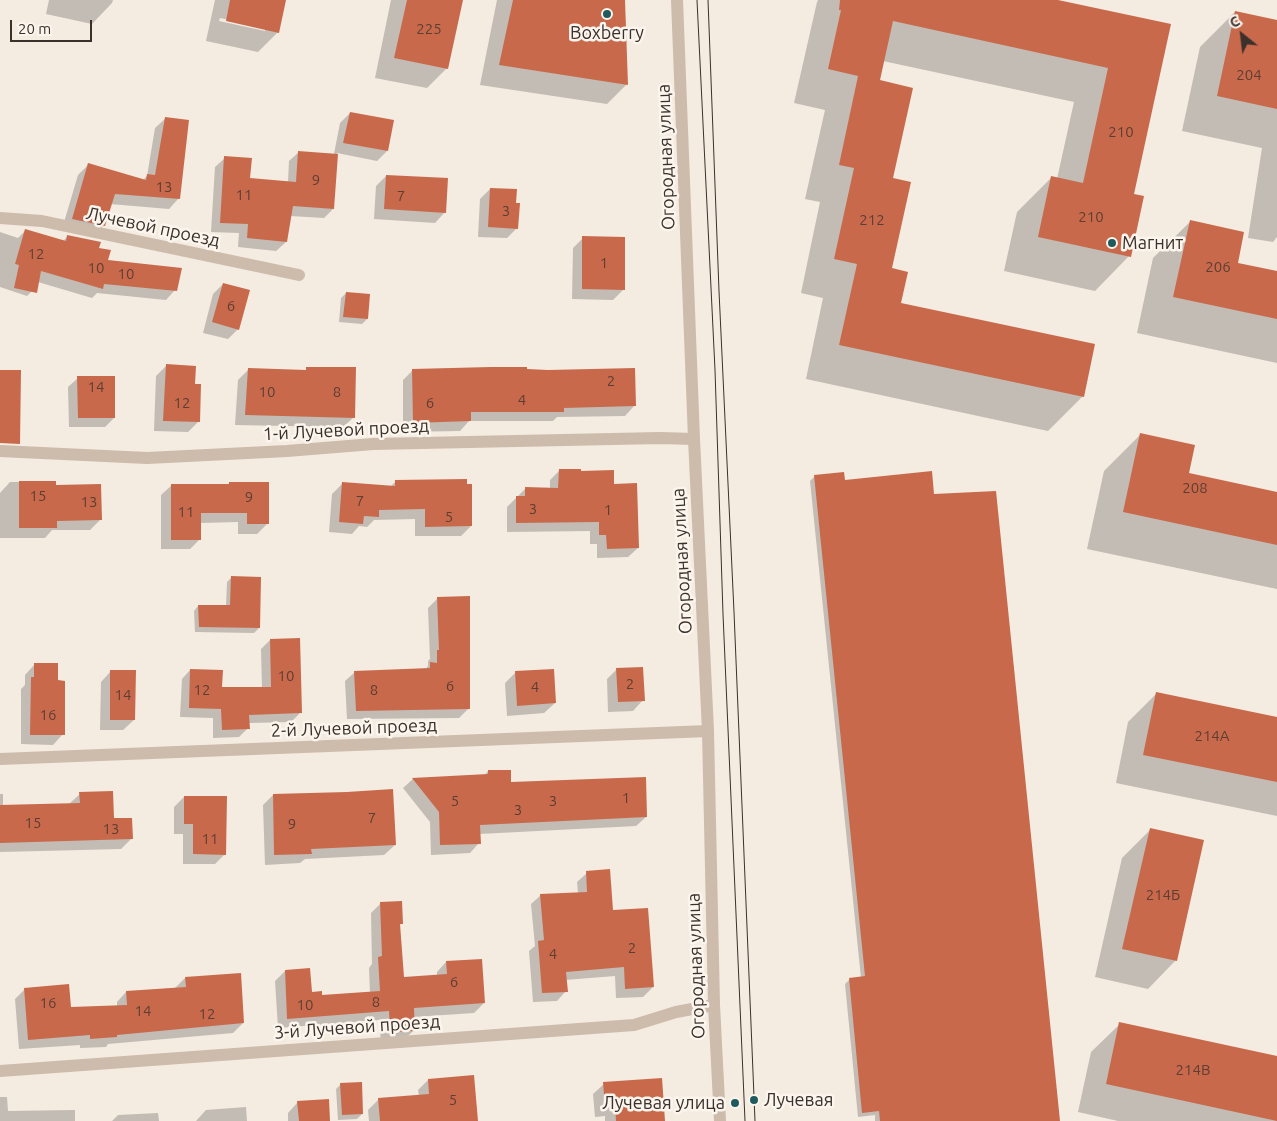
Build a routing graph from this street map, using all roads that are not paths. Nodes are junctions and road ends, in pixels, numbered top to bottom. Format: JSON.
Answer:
{"nodes":[{"id":1,"x":677,"y":0,"type":"edge"},
{"id":2,"x":0,"y":218,"type":"edge"},
{"id":3,"x":299,"y":275,"type":"dead end"},
{"id":4,"x":694,"y":439,"type":"junction"},
{"id":5,"x":0,"y":450,"type":"edge"},
{"id":6,"x":708,"y":731,"type":"junction"},
{"id":7,"x":0,"y":760,"type":"edge"},
{"id":8,"x":714,"y":1005,"type":"junction"},
{"id":9,"x":0,"y":1070,"type":"edge"},
{"id":10,"x":720,"y":1121,"type":"edge"}],
"edges":[{"from":1,"to":4,"type":"street","name":"Огородная улица"},
{"from":2,"to":3,"type":"street","name":"Лучевой проезд"},
{"from":4,"to":5,"type":"street","name":"1-й Лучевой проезд"},
{"from":4,"to":6,"type":"street","name":"Огородная улица"},
{"from":6,"to":7,"type":"street","name":"2-й Лучевой проезд"},
{"from":6,"to":8,"type":"street","name":"Огородная улица"},
{"from":8,"to":9,"type":"street","name":"3-й Лучевой проезд"},
{"from":8,"to":10,"type":"street","name":"Огородная улица"}]}
